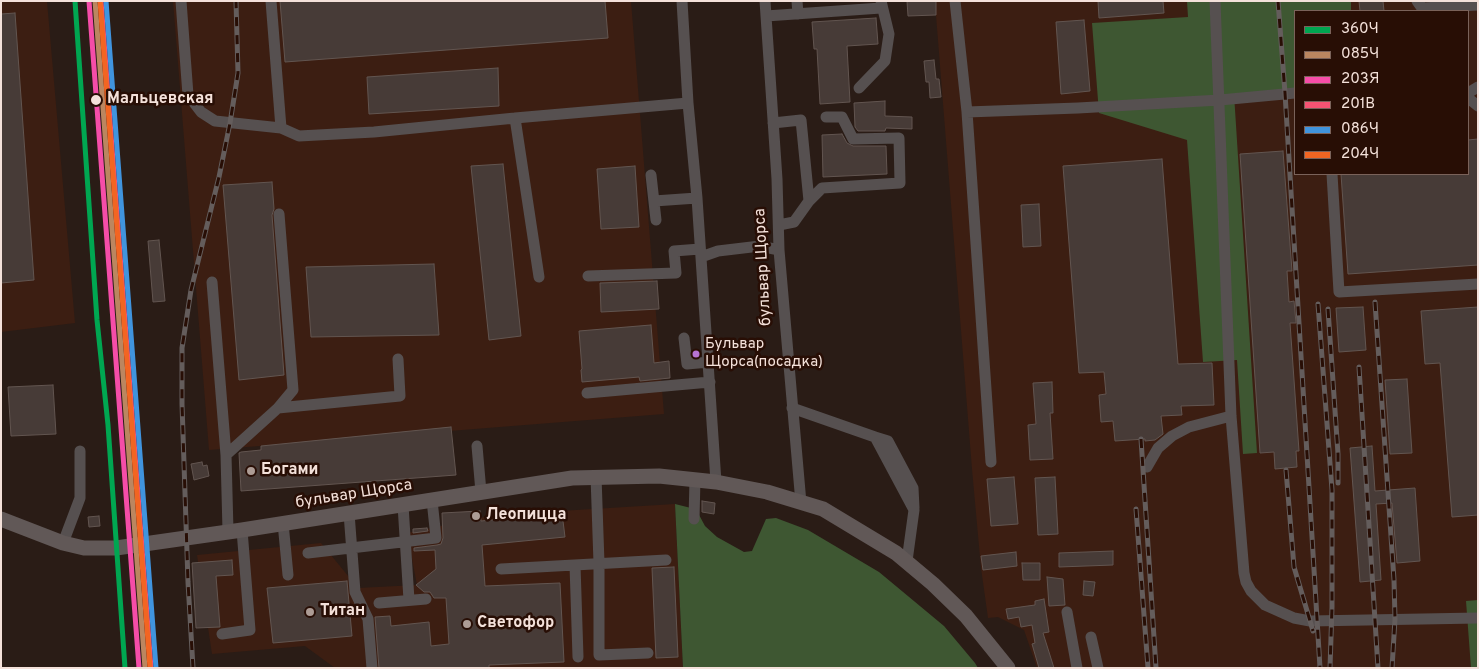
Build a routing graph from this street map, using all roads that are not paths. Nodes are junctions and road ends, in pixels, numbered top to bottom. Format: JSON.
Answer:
{"nodes":[{"id":1,"x":181,"y":1,"type":"edge"},
{"id":2,"x":271,"y":1,"type":"edge"},
{"id":3,"x":682,"y":1,"type":"edge"},
{"id":4,"x":765,"y":1,"type":"edge"},
{"id":5,"x":797,"y":1,"type":"edge"},
{"id":6,"x":955,"y":1,"type":"edge"},
{"id":7,"x":1215,"y":1,"type":"edge"},
{"id":8,"x":1417,"y":1,"type":"edge"},
{"id":9,"x":881,"y":4,"type":"edge"},
{"id":10,"x":1478,"y":5,"type":"edge"},
{"id":11,"x":798,"y":14,"type":"junction"},
{"id":12,"x":766,"y":16,"type":"junction"},
{"id":13,"x":859,"y":88,"type":"dead end"},
{"id":14,"x":1294,"y":93,"type":"edge"},
{"id":15,"x":1220,"y":100,"type":"junction"},
{"id":16,"x":688,"y":103,"type":"junction"},
{"id":17,"x":967,"y":112,"type":"junction"},
{"id":18,"x":826,"y":117,"type":"dead end"},
{"id":19,"x":515,"y":118,"type":"junction"},
{"id":20,"x":773,"y":123,"type":"junction"},
{"id":21,"x":281,"y":128,"type":"junction"},
{"id":22,"x":651,"y":174,"type":"dead end"},
{"id":23,"x":1332,"y":175,"type":"edge"},
{"id":24,"x":697,"y":198,"type":"junction"},
{"id":25,"x":654,"y":201,"type":"junction"},
{"id":26,"x":809,"y":201,"type":"junction"},
{"id":27,"x":279,"y":214,"type":"dead end"},
{"id":28,"x":656,"y":220,"type":"dead end"},
{"id":29,"x":779,"y":225,"type":"junction"},
{"id":30,"x":779,"y":250,"type":"junction"},
{"id":31,"x":701,"y":253,"type":"junction"},
{"id":32,"x":588,"y":276,"type":"dead end"},
{"id":33,"x":538,"y":277,"type":"dead end"},
{"id":34,"x":212,"y":282,"type":"dead end"},
{"id":35,"x":1478,"y":284,"type":"edge"},
{"id":36,"x":684,"y":338,"type":"dead end"},
{"id":37,"x":398,"y":359,"type":"dead end"},
{"id":38,"x":709,"y":362,"type":"junction"},
{"id":39,"x":710,"y":382,"type":"junction"},
{"id":40,"x":587,"y":393,"type":"dead end"},
{"id":41,"x":278,"y":408,"type":"junction"},
{"id":42,"x":792,"y":408,"type":"junction"},
{"id":43,"x":1231,"y":416,"type":"junction"},
{"id":44,"x":477,"y":446,"type":"dead end"},
{"id":45,"x":80,"y":451,"type":"dead end"},
{"id":46,"x":226,"y":456,"type":"junction"},
{"id":47,"x":991,"y":462,"type":"dead end"},
{"id":48,"x":1147,"y":467,"type":"dead end"},
{"id":49,"x":596,"y":476,"type":"junction"},
{"id":50,"x":695,"y":480,"type":"junction"},
{"id":51,"x":716,"y":482,"type":"junction"},
{"id":52,"x":482,"y":492,"type":"junction"},
{"id":53,"x":432,"y":500,"type":"junction"},
{"id":54,"x":801,"y":503,"type":"junction"},
{"id":55,"x":402,"y":505,"type":"junction"},
{"id":56,"x":349,"y":513,"type":"junction"},
{"id":57,"x":694,"y":519,"type":"dead end"},
{"id":58,"x":1,"y":520,"type":"edge"},
{"id":59,"x":283,"y":523,"type":"junction"},
{"id":60,"x":235,"y":531,"type":"junction"},
{"id":61,"x":405,"y":542,"type":"junction"},
{"id":62,"x":63,"y":543,"type":"junction"},
{"id":63,"x":352,"y":548,"type":"junction"},
{"id":64,"x":308,"y":553,"type":"dead end"},
{"id":65,"x":666,"y":560,"type":"dead end"},
{"id":66,"x":907,"y":561,"type":"junction"},
{"id":67,"x":599,"y":563,"type":"junction"},
{"id":68,"x":575,"y":564,"type":"junction"},
{"id":69,"x":500,"y":569,"type":"dead end"},
{"id":70,"x":288,"y":575,"type":"dead end"},
{"id":71,"x":426,"y":599,"type":"dead end"},
{"id":72,"x":409,"y":600,"type":"junction"},
{"id":73,"x":380,"y":602,"type":"dead end"},
{"id":74,"x":1067,"y":612,"type":"dead end"},
{"id":75,"x":1478,"y":618,"type":"edge"},
{"id":76,"x":222,"y":634,"type":"dead end"},
{"id":77,"x":1091,"y":637,"type":"dead end"},
{"id":78,"x":648,"y":653,"type":"dead end"},
{"id":79,"x":578,"y":657,"type":"dead end"},
{"id":80,"x":372,"y":668,"type":"edge"},
{"id":81,"x":1008,"y":668,"type":"edge"},
{"id":82,"x":1077,"y":668,"type":"edge"},
{"id":83,"x":1098,"y":668,"type":"edge"}],
"edges":[{"from":1,"to":21,"type":"street"},
{"from":2,"to":21,"type":"street"},
{"from":3,"to":16,"type":"street"},
{"from":4,"to":12,"type":"street","name":"бульвар Щорса"},
{"from":5,"to":11,"type":"street"},
{"from":6,"to":17,"type":"street"},
{"from":7,"to":15,"type":"street"},
{"from":8,"to":10,"type":"street"},
{"from":9,"to":11,"type":"street"},
{"from":9,"to":13,"type":"street"},
{"from":11,"to":12,"type":"street"},
{"from":12,"to":20,"type":"street","name":"бульвар Щорса"},
{"from":14,"to":15,"type":"street"},
{"from":15,"to":17,"type":"street"},
{"from":15,"to":43,"type":"street"},
{"from":16,"to":19,"type":"street"},
{"from":16,"to":24,"type":"street"},
{"from":17,"to":47,"type":"street"},
{"from":18,"to":26,"type":"street"},
{"from":19,"to":21,"type":"street"},
{"from":19,"to":33,"type":"street"},
{"from":20,"to":26,"type":"street"},
{"from":20,"to":29,"type":"street","name":"бульвар Щорса"},
{"from":22,"to":25,"type":"street"},
{"from":23,"to":35,"type":"street"},
{"from":24,"to":25,"type":"street"},
{"from":24,"to":31,"type":"street"},
{"from":25,"to":28,"type":"street"},
{"from":26,"to":29,"type":"street"},
{"from":27,"to":41,"type":"street"},
{"from":29,"to":30,"type":"street","name":"бульвар Щорса"},
{"from":30,"to":31,"type":"street"},
{"from":30,"to":42,"type":"street","name":"бульвар Щорса"},
{"from":31,"to":32,"type":"street"},
{"from":31,"to":38,"type":"street"},
{"from":34,"to":46,"type":"street"},
{"from":36,"to":38,"type":"street"},
{"from":37,"to":41,"type":"street"},
{"from":38,"to":39,"type":"street"},
{"from":39,"to":40,"type":"street"},
{"from":39,"to":51,"type":"street"},
{"from":41,"to":46,"type":"street"},
{"from":42,"to":54,"type":"street","name":"бульвар Щорса"},
{"from":42,"to":66,"type":"street"},
{"from":43,"to":48,"type":"street"},
{"from":43,"to":75,"type":"street"},
{"from":44,"to":52,"type":"street"},
{"from":45,"to":62,"type":"street"},
{"from":46,"to":60,"type":"street"},
{"from":49,"to":50,"type":"main road","name":"бульвар Щорса"},
{"from":49,"to":52,"type":"main road","name":"бульвар Щорса"},
{"from":49,"to":67,"type":"street"},
{"from":50,"to":51,"type":"main road","name":"бульвар Щорса"},
{"from":50,"to":57,"type":"street"},
{"from":51,"to":54,"type":"main road","name":"бульвар Щорса"},
{"from":52,"to":53,"type":"main road","name":"бульвар Щорса"},
{"from":53,"to":55,"type":"main road","name":"бульвар Щорса"},
{"from":53,"to":61,"type":"street"},
{"from":54,"to":66,"type":"main road"},
{"from":55,"to":56,"type":"main road","name":"бульвар Щорса"},
{"from":55,"to":61,"type":"street"},
{"from":56,"to":59,"type":"main road","name":"бульвар Щорса"},
{"from":56,"to":63,"type":"street"},
{"from":58,"to":62,"type":"main road","name":"бульвар Щорса"},
{"from":59,"to":60,"type":"main road","name":"бульвар Щорса"},
{"from":59,"to":70,"type":"street"},
{"from":60,"to":62,"type":"main road","name":"бульвар Щорса"},
{"from":60,"to":76,"type":"street"},
{"from":61,"to":63,"type":"street"},
{"from":61,"to":72,"type":"street"},
{"from":63,"to":64,"type":"street"},
{"from":63,"to":80,"type":"street"},
{"from":65,"to":67,"type":"street"},
{"from":66,"to":81,"type":"main road"},
{"from":67,"to":68,"type":"street"},
{"from":67,"to":78,"type":"street"},
{"from":68,"to":69,"type":"street"},
{"from":68,"to":79,"type":"street"},
{"from":71,"to":72,"type":"street"},
{"from":72,"to":73,"type":"street"},
{"from":74,"to":82,"type":"street"},
{"from":77,"to":83,"type":"street"}]}
